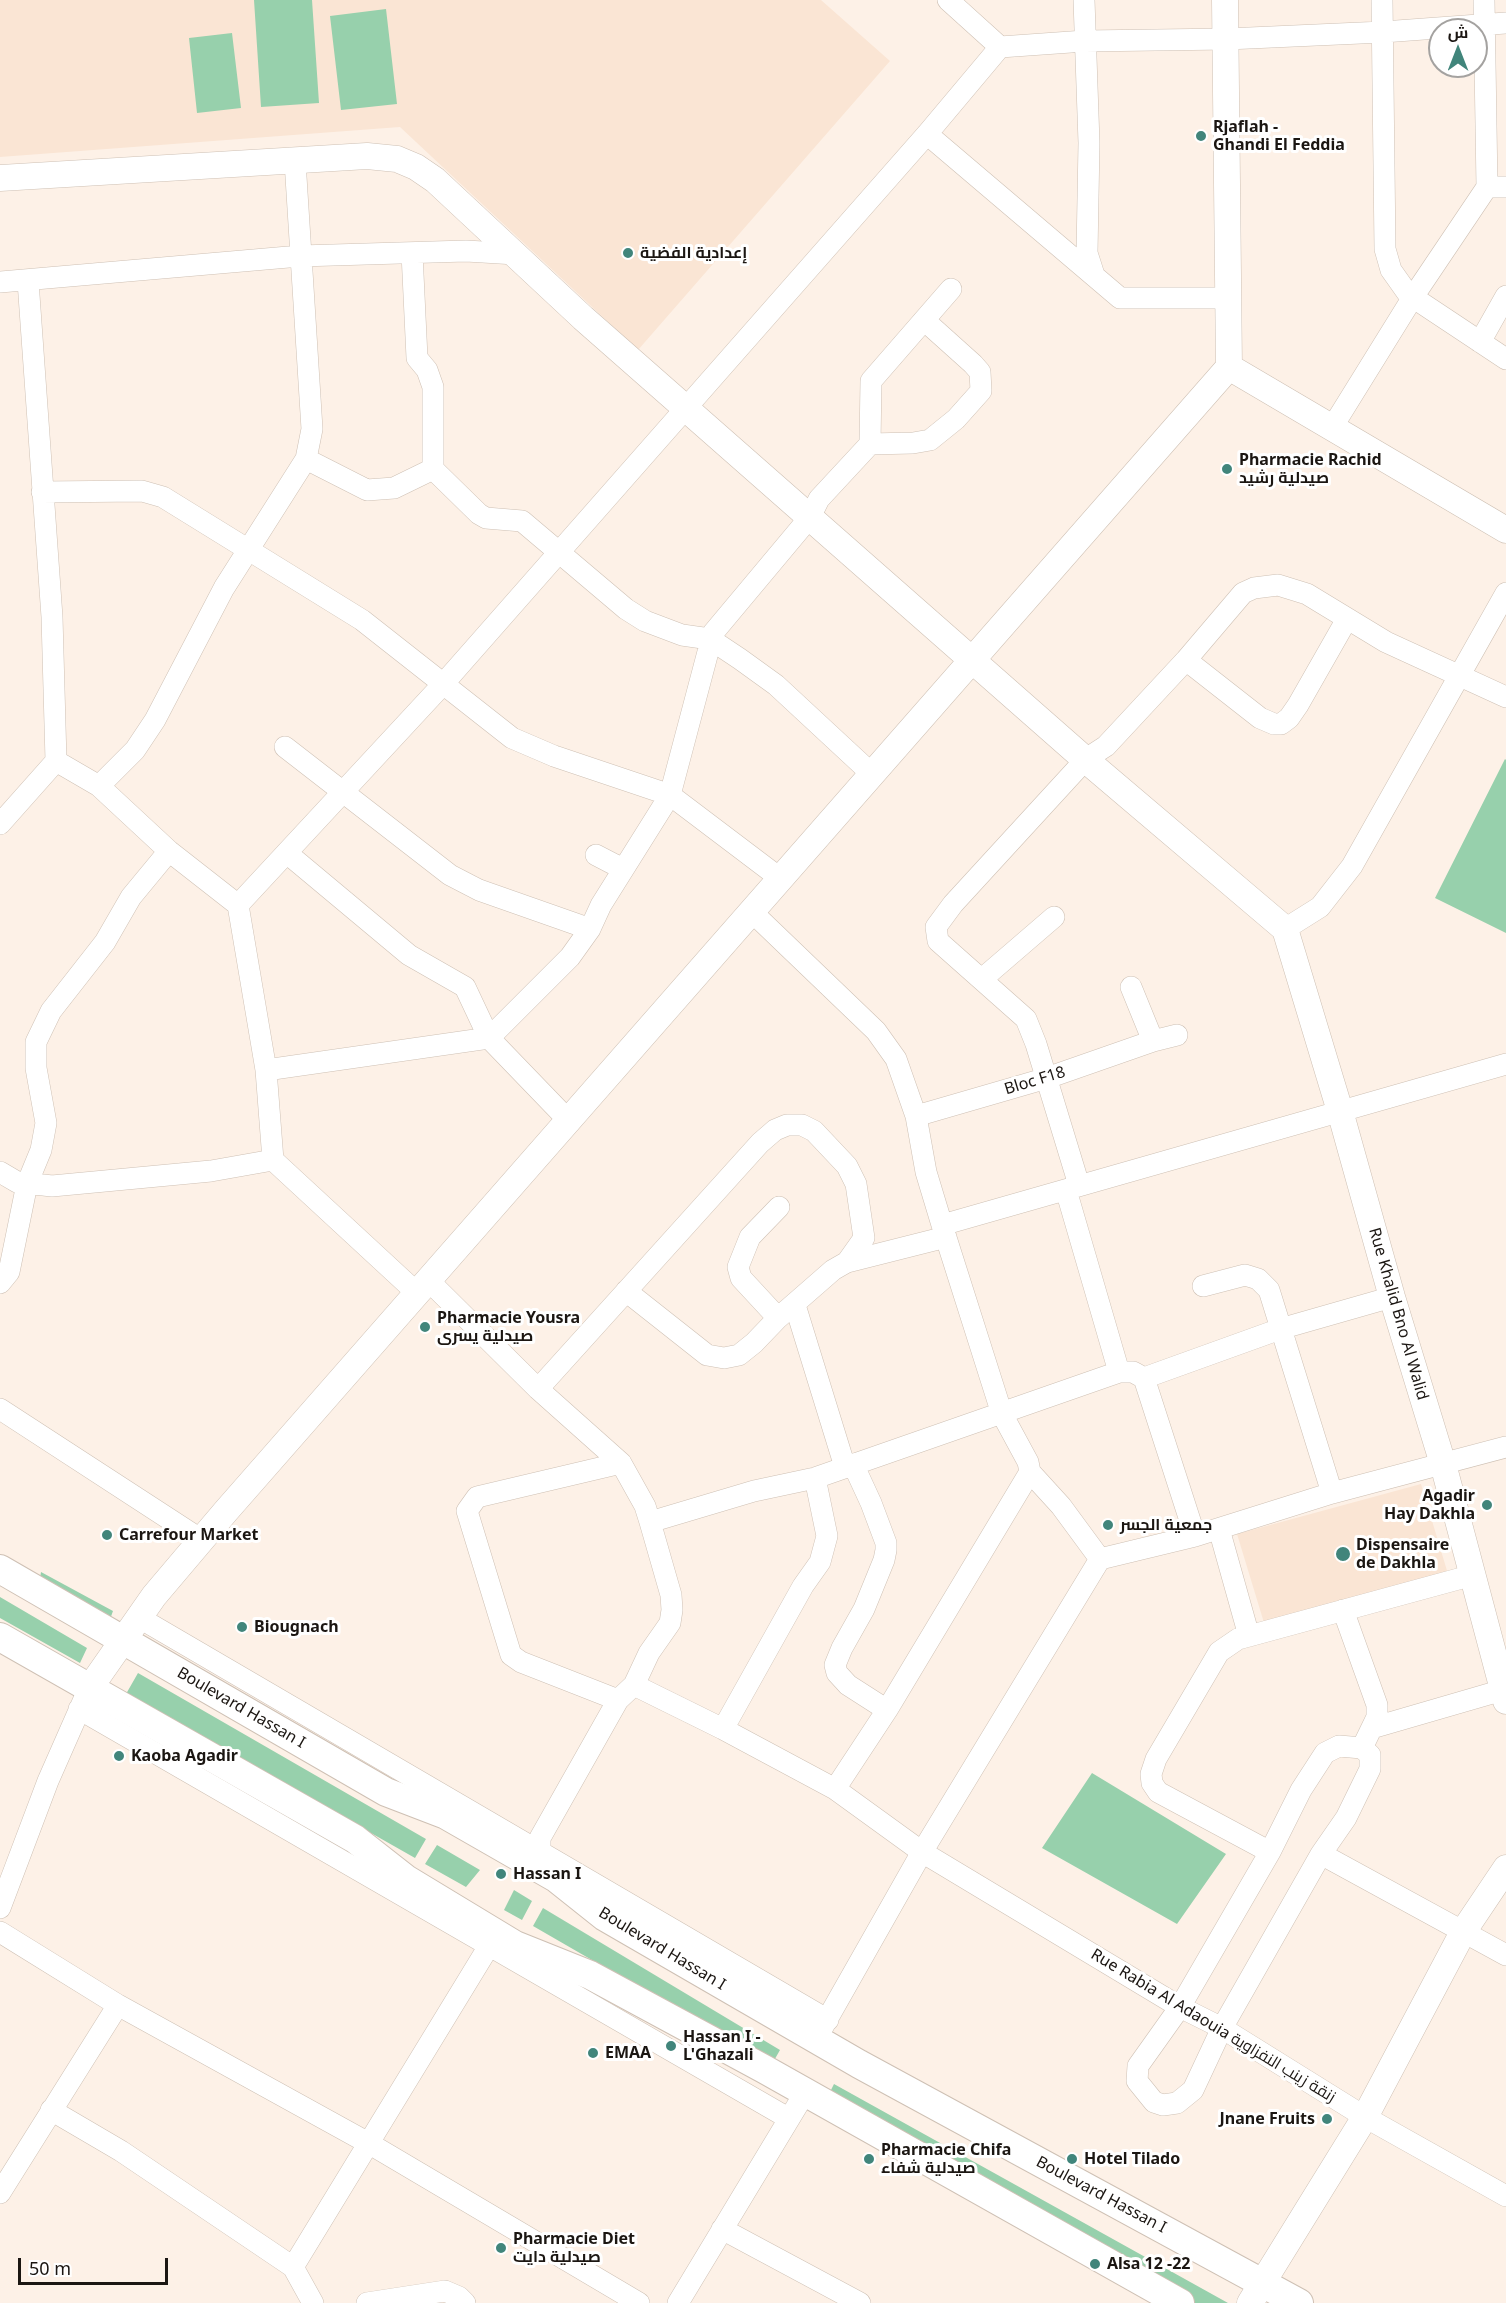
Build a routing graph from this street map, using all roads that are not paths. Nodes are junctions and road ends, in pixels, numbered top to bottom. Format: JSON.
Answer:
{"nodes":[{"id":1,"x":948,"y":0,"type":"edge"},
{"id":2,"x":1084,"y":0,"type":"edge"},
{"id":3,"x":1225,"y":0,"type":"edge"},
{"id":4,"x":1382,"y":0,"type":"edge"},
{"id":5,"x":1484,"y":0,"type":"edge"},
{"id":6,"x":1483,"y":18,"type":"edge"},
{"id":7,"x":1506,"y":23,"type":"edge"},
{"id":8,"x":1488,"y":24,"type":"edge"},
{"id":9,"x":1428,"y":28,"type":"edge"},
{"id":10,"x":1383,"y":32,"type":"junction"},
{"id":11,"x":1227,"y":39,"type":"junction"},
{"id":12,"x":1085,"y":41,"type":"junction"},
{"id":13,"x":1000,"y":47,"type":"junction"},
{"id":14,"x":1487,"y":78,"type":"edge"},
{"id":15,"x":927,"y":134,"type":"junction"},
{"id":16,"x":295,"y":161,"type":"junction"},
{"id":17,"x":0,"y":178,"type":"edge"},
{"id":18,"x":1496,"y":187,"type":"edge"},
{"id":19,"x":412,"y":253,"type":"junction"},
{"id":20,"x":516,"y":254,"type":"junction"},
{"id":21,"x":300,"y":256,"type":"junction"},
{"id":22,"x":1094,"y":275,"type":"junction"},
{"id":23,"x":28,"y":281,"type":"junction"},
{"id":24,"x":0,"y":282,"type":"edge"},
{"id":25,"x":951,"y":289,"type":"dead end"},
{"id":26,"x":1506,"y":296,"type":"edge"},
{"id":27,"x":1413,"y":297,"type":"junction"},
{"id":28,"x":1230,"y":298,"type":"junction"},
{"id":29,"x":924,"y":320,"type":"junction"},
{"id":30,"x":1480,"y":342,"type":"junction"},
{"id":31,"x":1506,"y":359,"type":"edge"},
{"id":32,"x":1229,"y":367,"type":"junction"},
{"id":33,"x":685,"y":408,"type":"junction"},
{"id":34,"x":1333,"y":426,"type":"junction"},
{"id":35,"x":870,"y":444,"type":"junction"},
{"id":36,"x":306,"y":459,"type":"junction"},
{"id":37,"x":434,"y":469,"type":"junction"},
{"id":38,"x":42,"y":492,"type":"junction"},
{"id":39,"x":810,"y":517,"type":"junction"},
{"id":40,"x":1506,"y":530,"type":"edge"},
{"id":41,"x":248,"y":549,"type":"junction"},
{"id":42,"x":558,"y":553,"type":"junction"},
{"id":43,"x":1506,"y":593,"type":"edge"},
{"id":44,"x":1347,"y":619,"type":"junction"},
{"id":45,"x":710,"y":639,"type":"junction"},
{"id":46,"x":1186,"y":660,"type":"junction"},
{"id":47,"x":974,"y":661,"type":"junction"},
{"id":48,"x":1458,"y":675,"type":"junction"},
{"id":49,"x":444,"y":683,"type":"junction"},
{"id":50,"x":1506,"y":697,"type":"edge"},
{"id":51,"x":285,"y":747,"type":"dead end"},
{"id":52,"x":1086,"y":759,"type":"junction"},
{"id":53,"x":56,"y":761,"type":"junction"},
{"id":54,"x":873,"y":775,"type":"junction"},
{"id":55,"x":99,"y":786,"type":"junction"},
{"id":56,"x":345,"y":793,"type":"junction"},
{"id":57,"x":670,"y":795,"type":"junction"},
{"id":58,"x":0,"y":824,"type":"edge"},
{"id":59,"x":169,"y":851,"type":"junction"},
{"id":60,"x":288,"y":854,"type":"junction"},
{"id":61,"x":596,"y":855,"type":"dead end"},
{"id":62,"x":623,"y":869,"type":"junction"},
{"id":63,"x":781,"y":879,"type":"junction"},
{"id":64,"x":238,"y":905,"type":"junction"},
{"id":65,"x":752,"y":912,"type":"junction"},
{"id":66,"x":1054,"y":917,"type":"dead end"},
{"id":67,"x":590,"y":929,"type":"junction"},
{"id":68,"x":1285,"y":929,"type":"junction"},
{"id":69,"x":982,"y":979,"type":"junction"},
{"id":70,"x":1131,"y":987,"type":"dead end"},
{"id":71,"x":1177,"y":1035,"type":"dead end"},
{"id":72,"x":489,"y":1038,"type":"junction"},
{"id":73,"x":1153,"y":1041,"type":"junction"},
{"id":74,"x":1506,"y":1064,"type":"edge"},
{"id":75,"x":266,"y":1070,"type":"junction"},
{"id":76,"x":1047,"y":1078,"type":"junction"},
{"id":77,"x":1340,"y":1111,"type":"junction"},
{"id":78,"x":915,"y":1116,"type":"junction"},
{"id":79,"x":570,"y":1122,"type":"junction"},
{"id":80,"x":273,"y":1160,"type":"junction"},
{"id":81,"x":0,"y":1172,"type":"edge"},
{"id":82,"x":27,"y":1184,"type":"junction"},
{"id":83,"x":1072,"y":1188,"type":"junction"},
{"id":84,"x":778,"y":1207,"type":"dead end"},
{"id":85,"x":944,"y":1231,"type":"junction"},
{"id":86,"x":847,"y":1262,"type":"junction"},
{"id":87,"x":0,"y":1283,"type":"edge"},
{"id":88,"x":1203,"y":1286,"type":"dead end"},
{"id":89,"x":424,"y":1287,"type":"junction"},
{"id":90,"x":626,"y":1291,"type":"junction"},
{"id":91,"x":1392,"y":1297,"type":"junction"},
{"id":92,"x":795,"y":1305,"type":"junction"},
{"id":93,"x":778,"y":1318,"type":"junction"},
{"id":94,"x":1280,"y":1329,"type":"junction"},
{"id":95,"x":1119,"y":1372,"type":"junction"},
{"id":96,"x":1144,"y":1378,"type":"junction"},
{"id":97,"x":538,"y":1389,"type":"junction"},
{"id":98,"x":0,"y":1409,"type":"edge"},
{"id":99,"x":1002,"y":1414,"type":"junction"},
{"id":100,"x":1506,"y":1447,"type":"edge"},
{"id":101,"x":621,"y":1463,"type":"junction"},
{"id":102,"x":1443,"y":1464,"type":"junction"},
{"id":103,"x":849,"y":1466,"type":"junction"},
{"id":104,"x":1030,"y":1472,"type":"junction"},
{"id":105,"x":815,"y":1478,"type":"junction"},
{"id":106,"x":1332,"y":1493,"type":"junction"},
{"id":107,"x":650,"y":1522,"type":"junction"},
{"id":108,"x":1219,"y":1529,"type":"junction"},
{"id":109,"x":1195,"y":1536,"type":"junction"},
{"id":110,"x":203,"y":1541,"type":"junction"},
{"id":111,"x":1100,"y":1559,"type":"junction"},
{"id":112,"x":0,"y":1569,"type":"edge"},
{"id":113,"x":1473,"y":1575,"type":"junction"},
{"id":114,"x":1343,"y":1610,"type":"junction"},
{"id":115,"x":130,"y":1629,"type":"junction"},
{"id":116,"x":1249,"y":1636,"type":"junction"},
{"id":117,"x":0,"y":1637,"type":"edge"},
{"id":118,"x":634,"y":1685,"type":"junction"},
{"id":119,"x":1505,"y":1693,"type":"edge"},
{"id":120,"x":84,"y":1699,"type":"junction"},
{"id":121,"x":618,"y":1700,"type":"junction"},
{"id":122,"x":887,"y":1710,"type":"junction"},
{"id":123,"x":1372,"y":1728,"type":"junction"},
{"id":124,"x":723,"y":1729,"type":"junction"},
{"id":125,"x":1362,"y":1748,"type":"junction"},
{"id":126,"x":835,"y":1789,"type":"junction"},
{"id":127,"x":922,"y":1852,"type":"junction"},
{"id":128,"x":1269,"y":1852,"type":"junction"},
{"id":129,"x":1321,"y":1854,"type":"junction"},
{"id":130,"x":540,"y":1860,"type":"junction"},
{"id":131,"x":1506,"y":1868,"type":"edge"},
{"id":132,"x":0,"y":1908,"type":"edge"},
{"id":133,"x":0,"y":1932,"type":"edge"},
{"id":134,"x":1463,"y":1932,"type":"junction"},
{"id":135,"x":489,"y":1946,"type":"junction"},
{"id":136,"x":1506,"y":1955,"type":"edge"},
{"id":137,"x":118,"y":2005,"type":"junction"},
{"id":138,"x":1180,"y":2007,"type":"junction"},
{"id":139,"x":1222,"y":2028,"type":"junction"},
{"id":140,"x":822,"y":2029,"type":"junction"},
{"id":141,"x":806,"y":2091,"type":"junction"},
{"id":142,"x":51,"y":2110,"type":"junction"},
{"id":143,"x":1365,"y":2117,"type":"junction"},
{"id":144,"x":788,"y":2118,"type":"junction"},
{"id":145,"x":370,"y":2144,"type":"junction"},
{"id":146,"x":0,"y":2193,"type":"edge"},
{"id":147,"x":1506,"y":2196,"type":"edge"},
{"id":148,"x":722,"y":2229,"type":"junction"},
{"id":149,"x":293,"y":2267,"type":"junction"},
{"id":150,"x":1255,"y":2292,"type":"edge"},
{"id":151,"x":313,"y":2303,"type":"edge"},
{"id":152,"x":367,"y":2303,"type":"edge"},
{"id":153,"x":465,"y":2303,"type":"edge"},
{"id":154,"x":639,"y":2303,"type":"edge"},
{"id":155,"x":678,"y":2303,"type":"edge"},
{"id":156,"x":860,"y":2303,"type":"edge"},
{"id":157,"x":1180,"y":2303,"type":"edge"},
{"id":158,"x":1299,"y":2303,"type":"edge"}],
"edges":[{"from":1,"to":13,"type":"street"},
{"from":2,"to":12,"type":"street"},
{"from":3,"to":11,"type":"street"},
{"from":4,"to":10,"type":"street"},
{"from":5,"to":6,"type":"street"},
{"from":7,"to":8,"type":"street"},
{"from":9,"to":10,"type":"street"},
{"from":10,"to":11,"type":"street"},
{"from":10,"to":27,"type":"street"},
{"from":11,"to":12,"type":"street"},
{"from":11,"to":28,"type":"street"},
{"from":12,"to":13,"type":"street"},
{"from":12,"to":22,"type":"street"},
{"from":13,"to":15,"type":"street"},
{"from":14,"to":18,"type":"street"},
{"from":15,"to":22,"type":"street"},
{"from":15,"to":33,"type":"street"},
{"from":16,"to":17,"type":"street"},
{"from":16,"to":20,"type":"street"},
{"from":16,"to":21,"type":"street"},
{"from":18,"to":27,"type":"street"},
{"from":19,"to":20,"type":"street"},
{"from":19,"to":21,"type":"street"},
{"from":19,"to":37,"type":"street"},
{"from":20,"to":33,"type":"street"},
{"from":21,"to":23,"type":"street"},
{"from":21,"to":36,"type":"street"},
{"from":22,"to":28,"type":"street"},
{"from":23,"to":24,"type":"street"},
{"from":23,"to":38,"type":"street"},
{"from":25,"to":29,"type":"street"},
{"from":26,"to":30,"type":"street"},
{"from":27,"to":30,"type":"street"},
{"from":27,"to":34,"type":"street"},
{"from":28,"to":32,"type":"street"},
{"from":29,"to":35,"type":"street"},
{"from":29,"to":35,"type":"street"},
{"from":30,"to":31,"type":"street"},
{"from":32,"to":34,"type":"street"},
{"from":32,"to":47,"type":"street"},
{"from":33,"to":39,"type":"street"},
{"from":33,"to":42,"type":"street"},
{"from":34,"to":40,"type":"street"},
{"from":35,"to":39,"type":"street"},
{"from":36,"to":37,"type":"street"},
{"from":36,"to":41,"type":"street"},
{"from":37,"to":42,"type":"street"},
{"from":38,"to":41,"type":"street"},
{"from":38,"to":53,"type":"street"},
{"from":39,"to":45,"type":"street"},
{"from":39,"to":47,"type":"street"},
{"from":41,"to":49,"type":"street"},
{"from":41,"to":55,"type":"street"},
{"from":42,"to":45,"type":"street"},
{"from":42,"to":49,"type":"street"},
{"from":43,"to":48,"type":"street"},
{"from":44,"to":46,"type":"street"},
{"from":44,"to":46,"type":"street"},
{"from":44,"to":48,"type":"street"},
{"from":45,"to":54,"type":"street"},
{"from":45,"to":57,"type":"street"},
{"from":46,"to":52,"type":"street"},
{"from":47,"to":52,"type":"street"},
{"from":47,"to":54,"type":"street"},
{"from":48,"to":50,"type":"street"},
{"from":48,"to":68,"type":"street"},
{"from":49,"to":56,"type":"street"},
{"from":49,"to":57,"type":"street"},
{"from":51,"to":56,"type":"street"},
{"from":52,"to":68,"type":"street"},
{"from":52,"to":69,"type":"street"},
{"from":53,"to":55,"type":"street"},
{"from":53,"to":58,"type":"street"},
{"from":54,"to":63,"type":"street"},
{"from":55,"to":59,"type":"street"},
{"from":56,"to":60,"type":"street"},
{"from":56,"to":67,"type":"street"},
{"from":57,"to":62,"type":"street"},
{"from":57,"to":63,"type":"street"},
{"from":59,"to":64,"type":"street"},
{"from":59,"to":82,"type":"street"},
{"from":60,"to":64,"type":"street"},
{"from":60,"to":72,"type":"street"},
{"from":61,"to":62,"type":"street"},
{"from":62,"to":67,"type":"street"},
{"from":63,"to":65,"type":"street"},
{"from":64,"to":75,"type":"street"},
{"from":65,"to":78,"type":"street"},
{"from":65,"to":79,"type":"street"},
{"from":66,"to":69,"type":"street"},
{"from":67,"to":72,"type":"street"},
{"from":68,"to":77,"type":"street","name":"Rue Khalid Bno Al Walid"},
{"from":69,"to":76,"type":"street"},
{"from":70,"to":73,"type":"street"},
{"from":71,"to":73,"type":"street","name":"Bloc F18"},
{"from":72,"to":75,"type":"street"},
{"from":72,"to":79,"type":"street"},
{"from":73,"to":76,"type":"street","name":"Bloc F18"},
{"from":74,"to":77,"type":"street"},
{"from":75,"to":80,"type":"street"},
{"from":76,"to":78,"type":"street","name":"Bloc F18"},
{"from":76,"to":83,"type":"street"},
{"from":77,"to":83,"type":"street"},
{"from":77,"to":91,"type":"street","name":"Rue Khalid Bno Al Walid"},
{"from":78,"to":85,"type":"street"},
{"from":79,"to":89,"type":"street"},
{"from":80,"to":82,"type":"street"},
{"from":80,"to":89,"type":"street"},
{"from":81,"to":82,"type":"street"},
{"from":82,"to":87,"type":"street"},
{"from":83,"to":85,"type":"street"},
{"from":83,"to":95,"type":"street"},
{"from":84,"to":93,"type":"street"},
{"from":85,"to":86,"type":"street"},
{"from":85,"to":99,"type":"street"},
{"from":86,"to":90,"type":"street"},
{"from":86,"to":92,"type":"street"},
{"from":88,"to":94,"type":"street"},
{"from":89,"to":97,"type":"street"},
{"from":89,"to":110,"type":"street"},
{"from":90,"to":93,"type":"street"},
{"from":90,"to":97,"type":"street"},
{"from":91,"to":94,"type":"street"},
{"from":91,"to":102,"type":"street","name":"Rue Khalid Bno Al Walid"},
{"from":92,"to":93,"type":"street"},
{"from":92,"to":103,"type":"street"},
{"from":94,"to":96,"type":"street"},
{"from":94,"to":106,"type":"street"},
{"from":95,"to":96,"type":"street"},
{"from":95,"to":99,"type":"street"},
{"from":96,"to":109,"type":"street"},
{"from":97,"to":101,"type":"street"},
{"from":98,"to":110,"type":"street"},
{"from":99,"to":103,"type":"street"},
{"from":99,"to":104,"type":"street"},
{"from":100,"to":102,"type":"street"},
{"from":101,"to":107,"type":"street"},
{"from":101,"to":121,"type":"street"},
{"from":102,"to":106,"type":"street"},
{"from":102,"to":113,"type":"street","name":"Rue Khalid Bno Al Walid"},
{"from":103,"to":105,"type":"street"},
{"from":103,"to":122,"type":"street"},
{"from":104,"to":111,"type":"street"},
{"from":104,"to":122,"type":"street"},
{"from":105,"to":107,"type":"street"},
{"from":105,"to":124,"type":"street"},
{"from":106,"to":108,"type":"street"},
{"from":107,"to":118,"type":"street"},
{"from":108,"to":109,"type":"street"},
{"from":108,"to":116,"type":"street"},
{"from":109,"to":111,"type":"street"},
{"from":110,"to":115,"type":"street"},
{"from":111,"to":127,"type":"street"},
{"from":112,"to":115,"type":"main road","name":"Boulevard Hassan I"},
{"from":113,"to":114,"type":"street"},
{"from":113,"to":119,"type":"street","name":"Rue Khalid Bno Al Walid"},
{"from":114,"to":116,"type":"street"},
{"from":114,"to":123,"type":"street"},
{"from":115,"to":120,"type":"street"},
{"from":115,"to":130,"type":"main road","name":"Boulevard Hassan I"},
{"from":116,"to":128,"type":"street"},
{"from":117,"to":120,"type":"main road"},
{"from":118,"to":121,"type":"street"},
{"from":118,"to":124,"type":"street","name":"Rue Rabia Al Adaouia زنقة زينب النفزاوية"},
{"from":119,"to":123,"type":"street"},
{"from":120,"to":132,"type":"street"},
{"from":120,"to":135,"type":"street"},
{"from":120,"to":141,"type":"main road"},
{"from":121,"to":130,"type":"street"},
{"from":122,"to":126,"type":"street"},
{"from":123,"to":125,"type":"street"},
{"from":124,"to":126,"type":"street","name":"Rue Rabia Al Adaouia زنقة زينب النفزاوية"},
{"from":125,"to":128,"type":"street"},
{"from":125,"to":129,"type":"street"},
{"from":126,"to":127,"type":"street","name":"Rue Rabia Al Adaouia زنقة زينب النفزاوية"},
{"from":127,"to":138,"type":"street","name":"Rue Rabia Al Adaouia زنقة زينب النفزاوية"},
{"from":127,"to":140,"type":"street"},
{"from":128,"to":138,"type":"street"},
{"from":129,"to":134,"type":"street"},
{"from":129,"to":139,"type":"street"},
{"from":130,"to":140,"type":"main road","name":"Boulevard Hassan I"},
{"from":131,"to":134,"type":"street"},
{"from":133,"to":137,"type":"street"},
{"from":134,"to":136,"type":"street"},
{"from":134,"to":143,"type":"street"},
{"from":135,"to":144,"type":"street"},
{"from":135,"to":145,"type":"street"},
{"from":137,"to":142,"type":"street"},
{"from":137,"to":145,"type":"street"},
{"from":138,"to":139,"type":"street","name":"Rue Rabia Al Adaouia زنقة زينب النفزاوية"},
{"from":138,"to":139,"type":"street"},
{"from":139,"to":143,"type":"street","name":"Rue Rabia Al Adaouia زنقة زينب النفزاوية"},
{"from":140,"to":150,"type":"main road","name":"Boulevard Hassan I"},
{"from":141,"to":144,"type":"street"},
{"from":141,"to":157,"type":"main road"},
{"from":142,"to":146,"type":"street"},
{"from":142,"to":149,"type":"street"},
{"from":143,"to":147,"type":"street","name":"Rue Rabia Al Adaouia زنقة زينب النفزاوية"},
{"from":143,"to":150,"type":"street"},
{"from":144,"to":148,"type":"street"},
{"from":145,"to":149,"type":"street"},
{"from":145,"to":154,"type":"street"},
{"from":148,"to":155,"type":"street"},
{"from":148,"to":156,"type":"street"},
{"from":149,"to":151,"type":"street"},
{"from":150,"to":158,"type":"main road","name":"Boulevard Hassan I"},
{"from":152,"to":153,"type":"street"}]}
